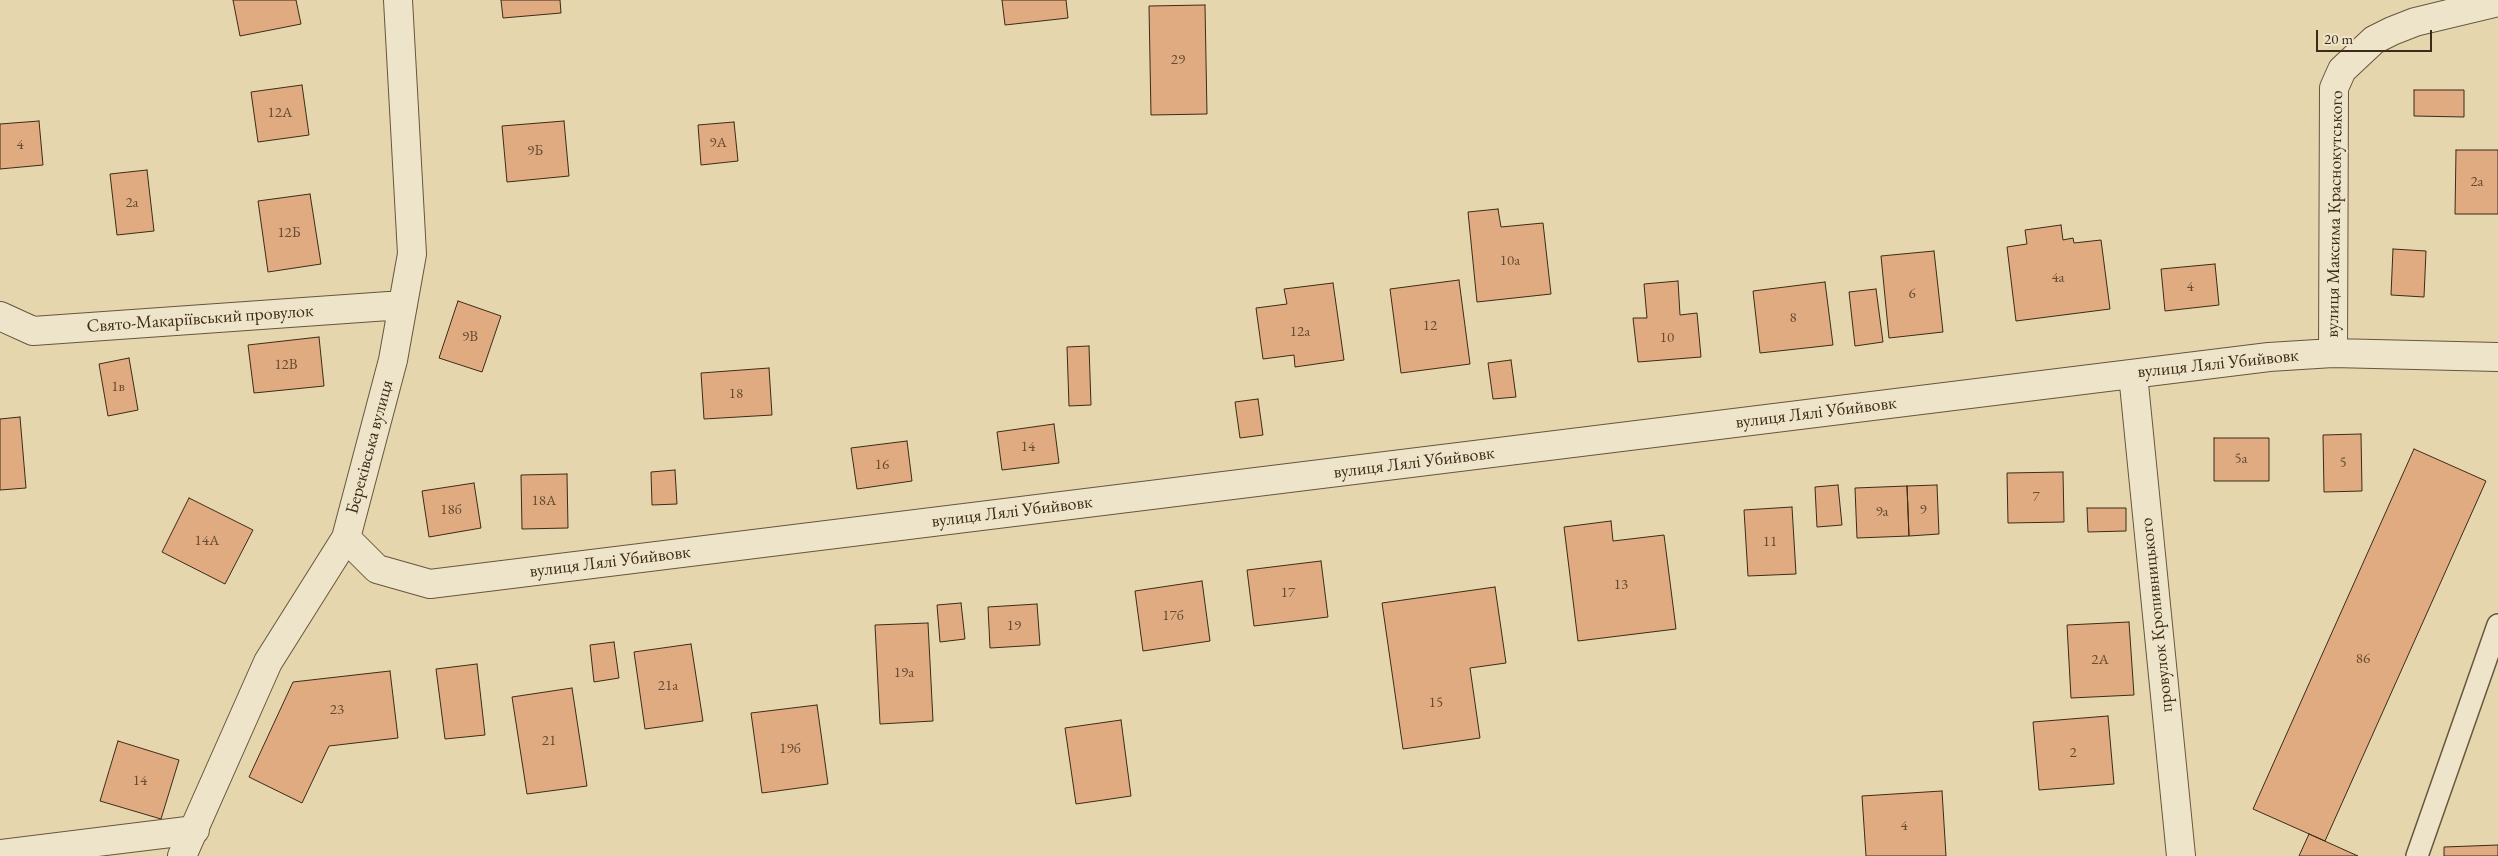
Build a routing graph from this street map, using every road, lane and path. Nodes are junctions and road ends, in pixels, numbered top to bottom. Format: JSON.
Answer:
{"nodes":[{"id":1,"x":398,"y":0,"type":"edge"},
{"id":2,"x":2498,"y":2,"type":"edge"},
{"id":3,"x":403,"y":305,"type":"junction"},
{"id":4,"x":0,"y":316,"type":"edge"},
{"id":5,"x":2333,"y":353,"type":"junction"},
{"id":6,"x":2498,"y":356,"type":"edge"},
{"id":7,"x":2133,"y":374,"type":"junction"},
{"id":8,"x":346,"y":538,"type":"junction"},
{"id":9,"x":2498,"y":625,"type":"edge"},
{"id":10,"x":195,"y":830,"type":"junction"},
{"id":11,"x":0,"y":854,"type":"edge"},
{"id":12,"x":182,"y":856,"type":"edge"},
{"id":13,"x":2181,"y":856,"type":"edge"},
{"id":14,"x":2417,"y":856,"type":"edge"}],
"edges":[{"from":1,"to":3,"type":"street","name":"Береківська вулиця"},
{"from":2,"to":5,"type":"street","name":"вулиця Максима Краснокутського"},
{"from":3,"to":4,"type":"street","name":"Свято-Макаріївський провулок"},
{"from":3,"to":8,"type":"street","name":"Береківська вулиця"},
{"from":5,"to":6,"type":"street","name":"вулиця Лялі Убийвовк"},
{"from":5,"to":7,"type":"street","name":"вулиця Лялі Убийвовк"},
{"from":7,"to":8,"type":"street","name":"вулиця Лялі Убийвовк"},
{"from":7,"to":13,"type":"street","name":"провулок Кропивницького"},
{"from":8,"to":10,"type":"street","name":"Береківська вулиця"},
{"from":9,"to":14,"type":"lane"},
{"from":10,"to":11,"type":"street"},
{"from":10,"to":12,"type":"street","name":"Береківська вулиця"}]}
